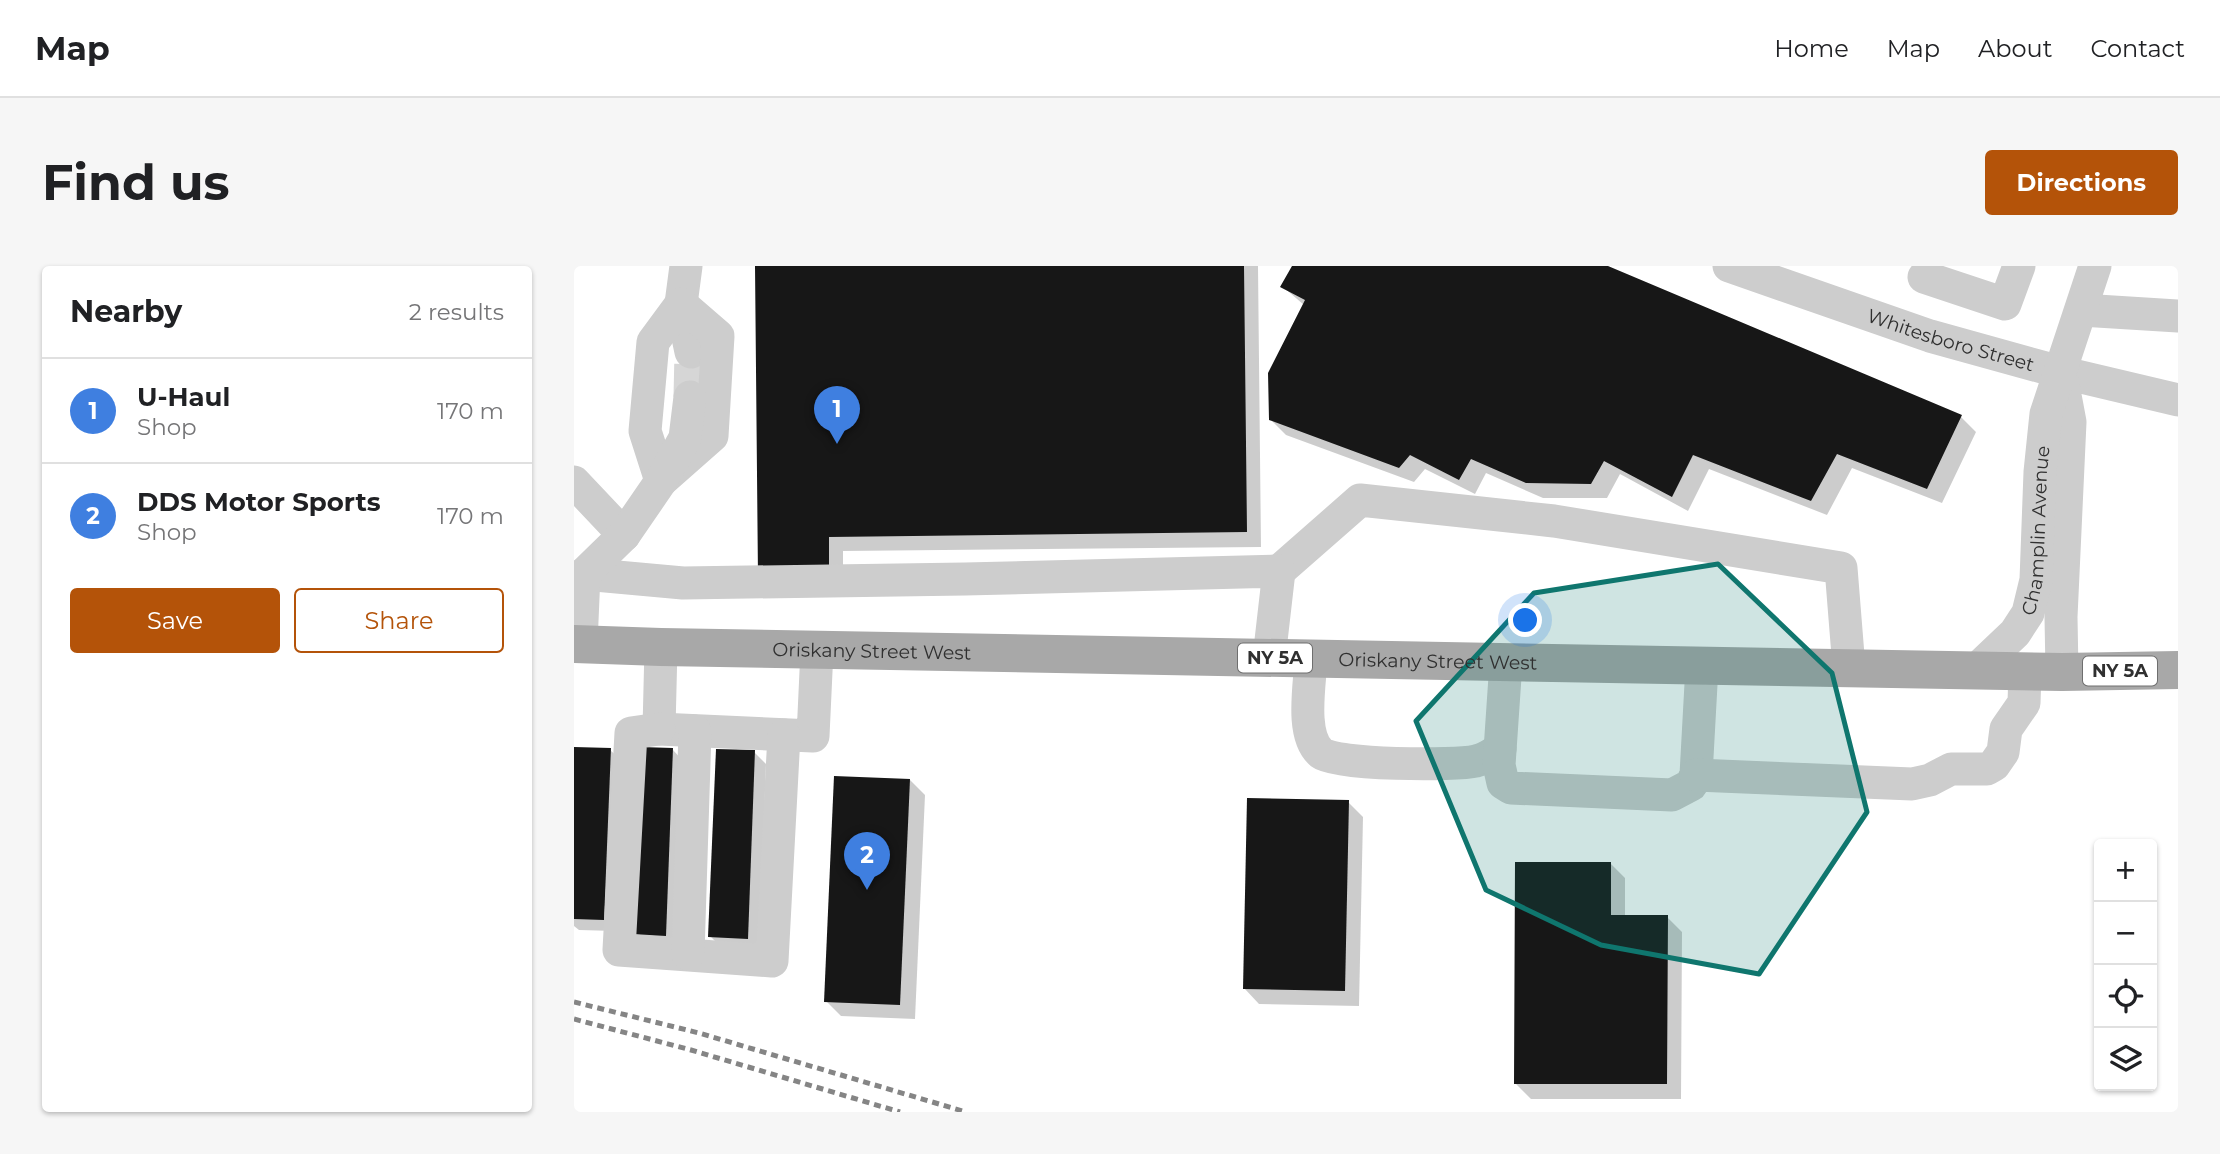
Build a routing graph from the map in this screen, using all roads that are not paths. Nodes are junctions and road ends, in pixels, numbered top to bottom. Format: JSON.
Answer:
{"nodes":[{"id":1,"x":686,"y":266,"type":"edge"},
{"id":2,"x":2019,"y":266,"type":"edge"},
{"id":3,"x":2095,"y":266,"type":"edge"},
{"id":4,"x":1736,"y":267,"type":"edge"},
{"id":5,"x":1926,"y":272,"type":"edge"},
{"id":6,"x":681,"y":304,"type":"junction"},
{"id":7,"x":2081,"y":310,"type":"junction"},
{"id":8,"x":2178,"y":317,"type":"edge"},
{"id":9,"x":1907,"y":328,"type":"junction"},
{"id":10,"x":691,"y":352,"type":"tunnel mouth"},
{"id":11,"x":2060,"y":372,"type":"junction"},
{"id":12,"x":690,"y":397,"type":"tunnel mouth"},
{"id":13,"x":2178,"y":400,"type":"edge"},
{"id":14,"x":662,"y":481,"type":"junction"},
{"id":15,"x":574,"y":482,"type":"edge"},
{"id":16,"x":624,"y":535,"type":"junction"},
{"id":17,"x":1279,"y":571,"type":"junction"},
{"id":18,"x":584,"y":574,"type":"junction"},
{"id":19,"x":577,"y":644,"type":"edge"},
{"id":20,"x":661,"y":647,"type":"junction"},
{"id":21,"x":817,"y":650,"type":"junction"},
{"id":22,"x":1269,"y":658,"type":"junction"},
{"id":23,"x":1311,"y":659,"type":"junction"},
{"id":24,"x":1506,"y":662,"type":"junction"},
{"id":25,"x":1702,"y":666,"type":"junction"},
{"id":26,"x":1849,"y":668,"type":"junction"},
{"id":27,"x":1976,"y":670,"type":"junction"},
{"id":28,"x":2178,"y":670,"type":"edge"},
{"id":29,"x":2044,"y":671,"type":"junction"},
{"id":30,"x":659,"y":729,"type":"junction"},
{"id":31,"x":695,"y":731,"type":"junction"},
{"id":32,"x":784,"y":735,"type":"junction"},
{"id":33,"x":1500,"y":749,"type":"junction"},
{"id":34,"x":1696,"y":775,"type":"junction"},
{"id":35,"x":688,"y":954,"type":"junction"}],
"edges":[{"from":1,"to":6,"type":"street"},
{"from":2,"to":5,"type":"street"},
{"from":3,"to":7,"type":"street","name":"Champlin Avenue"},
{"from":4,"to":9,"type":"street","name":"Whitesboro Street"},
{"from":5,"to":9,"type":"street"},
{"from":6,"to":10,"type":"street"},
{"from":6,"to":14,"type":"street"},
{"from":6,"to":14,"type":"street"},
{"from":7,"to":8,"type":"street"},
{"from":7,"to":11,"type":"street","name":"Champlin Avenue"},
{"from":9,"to":11,"type":"street","name":"Whitesboro Street"},
{"from":11,"to":13,"type":"street","name":"Whitesboro Street"},
{"from":11,"to":27,"type":"street","name":"Champlin Avenue"},
{"from":11,"to":29,"type":"street","name":"Champlin Avenue"},
{"from":12,"to":14,"type":"street"},
{"from":14,"to":16,"type":"street"},
{"from":15,"to":16,"type":"street"},
{"from":16,"to":18,"type":"street"},
{"from":17,"to":18,"type":"street"},
{"from":17,"to":22,"type":"street"},
{"from":17,"to":26,"type":"street"},
{"from":18,"to":19,"type":"street"},
{"from":19,"to":20,"type":"main road","name":"Oriskany Street West","number":"NY 5A"},
{"from":20,"to":21,"type":"main road","name":"Oriskany Street West","number":"NY 5A"},
{"from":20,"to":30,"type":"street"},
{"from":21,"to":22,"type":"main road","name":"Oriskany Street West","number":"NY 5A"},
{"from":21,"to":32,"type":"street"},
{"from":22,"to":23,"type":"main road","name":"Oriskany Street West","number":"NY 5A"},
{"from":23,"to":24,"type":"main road","name":"Oriskany Street West","number":"NY 5A"},
{"from":23,"to":33,"type":"street"},
{"from":24,"to":25,"type":"main road","name":"Oriskany Street West","number":"NY 5A"},
{"from":24,"to":33,"type":"street"},
{"from":25,"to":26,"type":"main road","name":"Oriskany Street West","number":"NY 5A"},
{"from":25,"to":34,"type":"street"},
{"from":26,"to":27,"type":"main road","name":"Oriskany Street West","number":"NY 5A"},
{"from":27,"to":29,"type":"main road","name":"Oriskany Street West","number":"NY 5A"},
{"from":28,"to":29,"type":"main road","name":"Oriskany Street West","number":"NY 5A"},
{"from":29,"to":34,"type":"street","name":"Champlin Avenue"},
{"from":30,"to":31,"type":"street"},
{"from":30,"to":35,"type":"street"},
{"from":31,"to":32,"type":"street"},
{"from":31,"to":35,"type":"street"},
{"from":32,"to":35,"type":"street"},
{"from":33,"to":34,"type":"street"}]}
